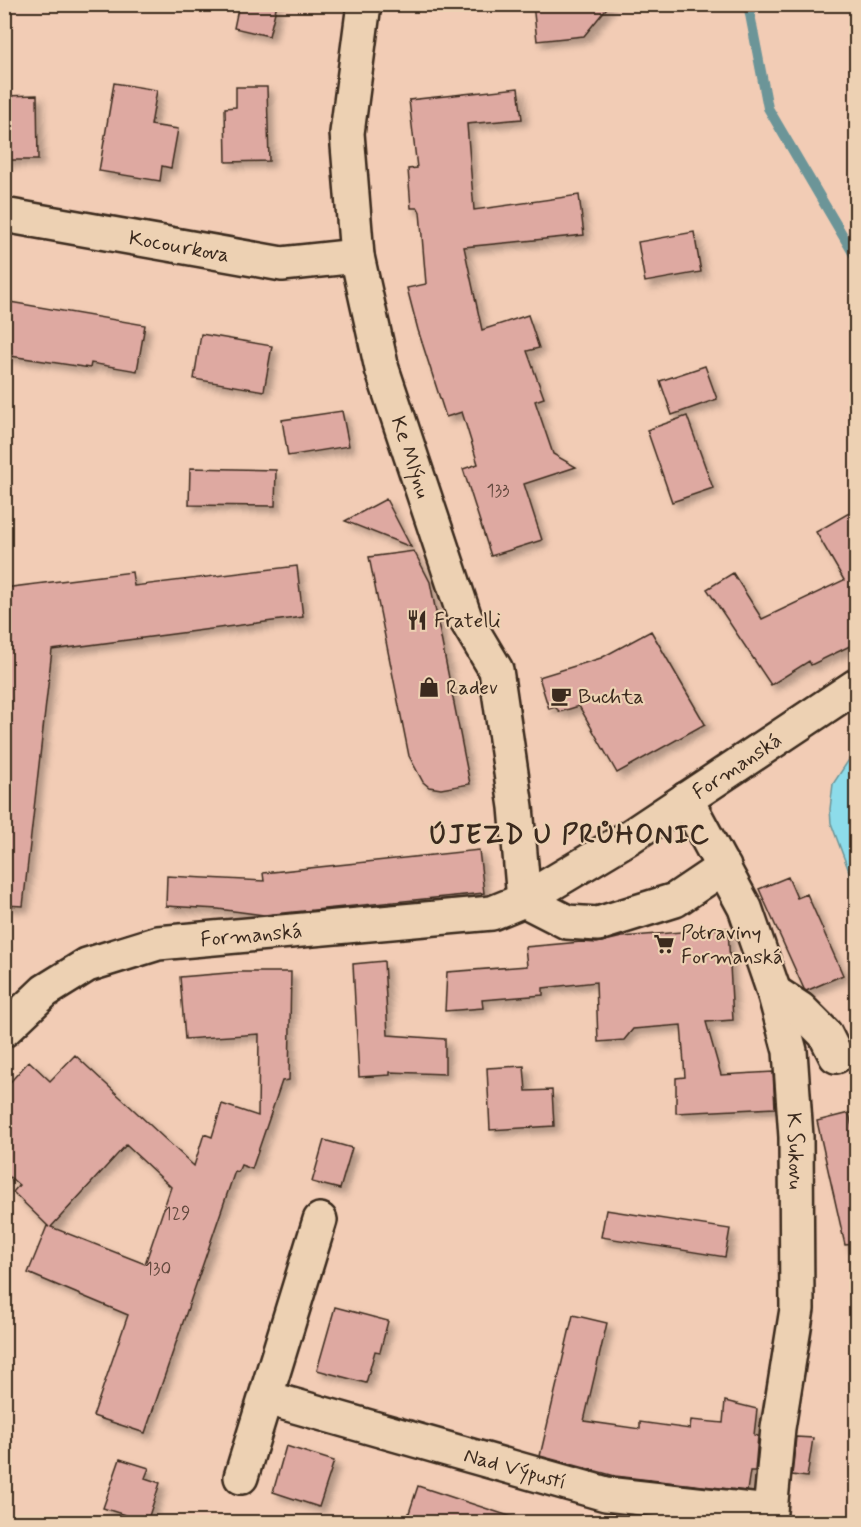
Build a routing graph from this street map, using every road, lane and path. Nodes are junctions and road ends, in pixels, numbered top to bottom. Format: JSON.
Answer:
{"nodes":[{"id":1,"x":364,"y":4,"type":"edge"},
{"id":2,"x":4,"y":215,"type":"edge"},
{"id":3,"x":357,"y":256,"type":"junction"},
{"id":4,"x":856,"y":686,"type":"edge"},
{"id":5,"x":686,"y":799,"type":"junction"},
{"id":6,"x":724,"y":867,"type":"junction"},
{"id":7,"x":524,"y":900,"type":"junction"},
{"id":8,"x":774,"y":992,"type":"junction"},
{"id":9,"x":4,"y":1030,"type":"edge"},
{"id":10,"x":836,"y":1056,"type":"dead end"},
{"id":11,"x":320,"y":1220,"type":"dead end"},
{"id":12,"x":267,"y":1398,"type":"junction"},
{"id":13,"x":241,"y":1477,"type":"dead end"},
{"id":14,"x":769,"y":1517,"type":"edge"}],
"edges":[{"from":1,"to":3,"type":"street","name":"Ke Mlýnu"},
{"from":2,"to":3,"type":"street","name":"Kocourkova"},
{"from":3,"to":7,"type":"street","name":"Ke Mlýnu"},
{"from":4,"to":5,"type":"street","name":"Formanská"},
{"from":5,"to":6,"type":"street","name":"K Sukovu"},
{"from":5,"to":7,"type":"street","name":"Formanská"},
{"from":6,"to":7,"type":"street"},
{"from":6,"to":8,"type":"street","name":"K Sukovu"},
{"from":7,"to":9,"type":"street","name":"Formanská"},
{"from":8,"to":10,"type":"street"},
{"from":8,"to":14,"type":"street","name":"K Sukovu"},
{"from":11,"to":12,"type":"street"},
{"from":12,"to":13,"type":"street"},
{"from":12,"to":14,"type":"street","name":"Nad Výpustí"}]}
